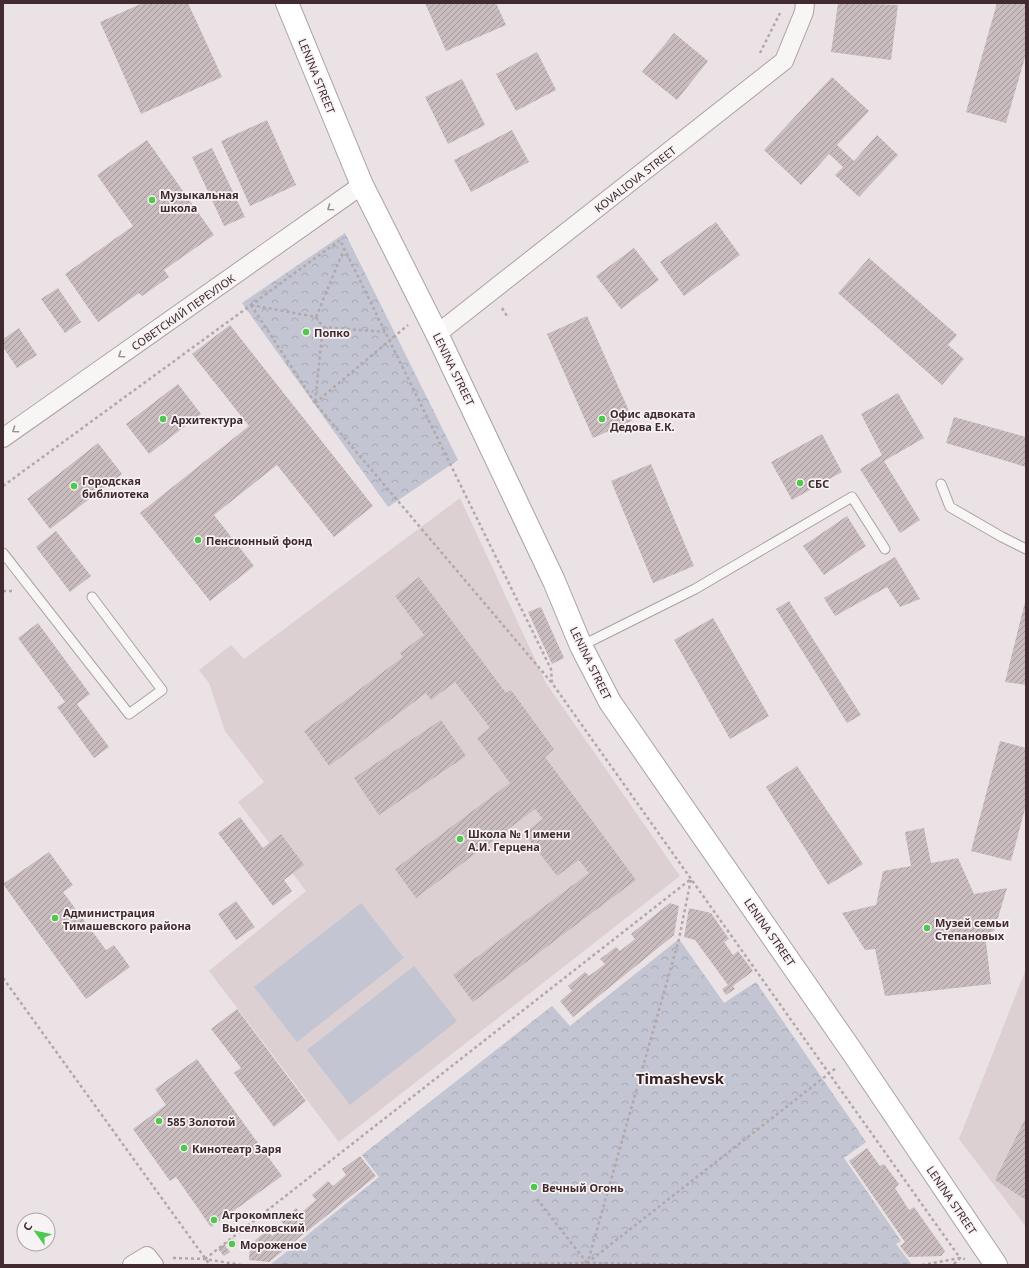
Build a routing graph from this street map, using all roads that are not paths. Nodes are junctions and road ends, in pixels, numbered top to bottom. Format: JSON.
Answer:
{"nodes":[{"id":1,"x":287,"y":3,"type":"edge"},
{"id":2,"x":805,"y":3,"type":"edge"},
{"id":3,"x":362,"y":185,"type":"junction"},
{"id":4,"x":437,"y":334,"type":"junction"},
{"id":5,"x":3,"y":438,"type":"edge"},
{"id":6,"x":940,"y":484,"type":"dead end"},
{"id":7,"x":885,"y":549,"type":"dead end"},
{"id":8,"x":1026,"y":549,"type":"edge"},
{"id":9,"x":3,"y":553,"type":"edge"},
{"id":10,"x":92,"y":597,"type":"dead end"},
{"id":11,"x":581,"y":646,"type":"junction"},
{"id":12,"x":995,"y":1264,"type":"edge"}],
"edges":[{"from":1,"to":3,"type":"main road","name":"LENINA STREET"},
{"from":2,"to":4,"type":"street","name":"KOVALIOVA STREET"},
{"from":3,"to":4,"type":"main road","name":"LENINA STREET"},
{"from":3,"to":5,"type":"street","name":"СОВЕТСКИЙ ПЕРЕУЛОК","one_way":true},
{"from":4,"to":11,"type":"main road","name":"LENINA STREET"},
{"from":6,"to":8,"type":"lane"},
{"from":7,"to":11,"type":"lane"},
{"from":9,"to":10,"type":"lane"},
{"from":11,"to":12,"type":"main road","name":"LENINA STREET"}]}
